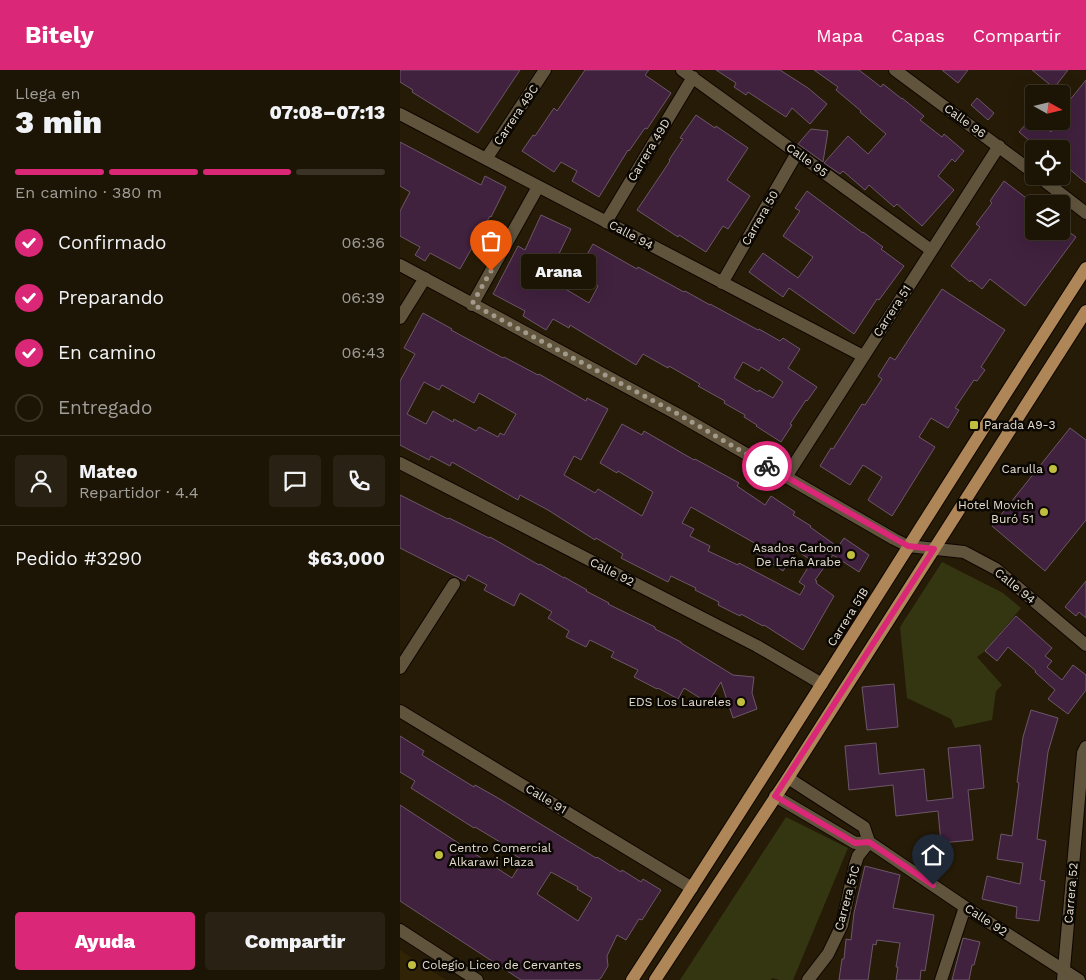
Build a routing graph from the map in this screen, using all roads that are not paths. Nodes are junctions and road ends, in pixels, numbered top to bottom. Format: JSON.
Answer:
{"nodes":[{"id":1,"x":545,"y":70,"type":"edge"},
{"id":2,"x":895,"y":70,"type":"edge"},
{"id":3,"x":688,"y":74,"type":"edge"},
{"id":4,"x":400,"y":114,"type":"edge"},
{"id":5,"x":999,"y":146,"type":"junction"},
{"id":6,"x":798,"y":154,"type":"junction"},
{"id":7,"x":486,"y":159,"type":"junction"},
{"id":8,"x":1025,"y":166,"type":"edge"},
{"id":9,"x":1050,"y":185,"type":"edge"},
{"id":10,"x":538,"y":186,"type":"junction"},
{"id":11,"x":1086,"y":213,"type":"edge"},
{"id":12,"x":606,"y":222,"type":"junction"},
{"id":13,"x":931,"y":250,"type":"junction"},
{"id":14,"x":400,"y":265,"type":"edge"},
{"id":15,"x":1086,"y":268,"type":"edge"},
{"id":16,"x":425,"y":278,"type":"junction"},
{"id":17,"x":722,"y":283,"type":"junction"},
{"id":18,"x":472,"y":304,"type":"junction"},
{"id":19,"x":1086,"y":311,"type":"edge"},
{"id":20,"x":400,"y":318,"type":"edge"},
{"id":21,"x":863,"y":356,"type":"junction"},
{"id":22,"x":400,"y":463,"type":"edge"},
{"id":23,"x":786,"y":477,"type":"junction"},
{"id":24,"x":908,"y":546,"type":"junction"},
{"id":25,"x":934,"y":549,"type":"junction"},
{"id":26,"x":454,"y":584,"type":"dead end"},
{"id":27,"x":1086,"y":645,"type":"edge"},
{"id":28,"x":400,"y":668,"type":"edge"},
{"id":29,"x":822,"y":684,"type":"junction"},
{"id":30,"x":400,"y":711,"type":"edge"},
{"id":31,"x":1086,"y":747,"type":"edge"},
{"id":32,"x":788,"y":778,"type":"junction"},
{"id":33,"x":775,"y":796,"type":"junction"},
{"id":34,"x":869,"y":842,"type":"junction"},
{"id":35,"x":692,"y":888,"type":"junction"},
{"id":36,"x":965,"y":907,"type":"junction"},
{"id":37,"x":400,"y":930,"type":"edge"},
{"id":38,"x":1063,"y":975,"type":"edge"},
{"id":39,"x":477,"y":980,"type":"edge"},
{"id":40,"x":632,"y":980,"type":"edge"},
{"id":41,"x":655,"y":980,"type":"edge"},
{"id":42,"x":808,"y":980,"type":"edge"},
{"id":43,"x":941,"y":980,"type":"edge"},
{"id":44,"x":1079,"y":980,"type":"edge"}],
"edges":[{"from":1,"to":7,"type":"street","name":"Carrera 49C"},
{"from":2,"to":5,"type":"street","name":"Calle 96"},
{"from":3,"to":6,"type":"street","name":"Calle 95"},
{"from":3,"to":12,"type":"street","name":"Carrera 49D"},
{"from":4,"to":7,"type":"street","name":"Calle 94"},
{"from":5,"to":8,"type":"street","name":"Calle 96"},
{"from":5,"to":13,"type":"street","name":"Carrera 51"},
{"from":6,"to":13,"type":"street","name":"Calle 95"},
{"from":6,"to":17,"type":"street","name":"Carrera 50"},
{"from":7,"to":10,"type":"street","name":"Calle 94"},
{"from":9,"to":11,"type":"street"},
{"from":10,"to":12,"type":"street","name":"Calle 94"},
{"from":10,"to":18,"type":"street"},
{"from":12,"to":17,"type":"street","name":"Calle 94"},
{"from":13,"to":21,"type":"street","name":"Carrera 51"},
{"from":14,"to":16,"type":"street"},
{"from":15,"to":24,"type":"main road","name":"Carrera 51B"},
{"from":16,"to":18,"type":"street"},
{"from":16,"to":20,"type":"street"},
{"from":17,"to":21,"type":"street","name":"Calle 94"},
{"from":18,"to":23,"type":"street"},
{"from":19,"to":25,"type":"main road"},
{"from":21,"to":23,"type":"street","name":"Carrera 51"},
{"from":22,"to":29,"type":"street","name":"Calle 92"},
{"from":23,"to":24,"type":"street"},
{"from":24,"to":25,"type":"street","name":"Calle 94"},
{"from":24,"to":29,"type":"main road","name":"Carrera 51B"},
{"from":25,"to":27,"type":"street","name":"Calle 94"},
{"from":25,"to":32,"type":"main road"},
{"from":26,"to":28,"type":"street"},
{"from":29,"to":35,"type":"main road","name":"Carrera 51B"},
{"from":30,"to":35,"type":"street","name":"Calle 91"},
{"from":31,"to":38,"type":"street","name":"Carrera 52"},
{"from":32,"to":33,"type":"main road"},
{"from":32,"to":34,"type":"street","name":"Calle 92"},
{"from":33,"to":34,"type":"street","name":"Calle 92"},
{"from":33,"to":41,"type":"main road"},
{"from":34,"to":36,"type":"street","name":"Calle 92"},
{"from":34,"to":42,"type":"street","name":"Carrera 51C"},
{"from":35,"to":40,"type":"main road","name":"Carrera 51B"},
{"from":36,"to":38,"type":"street","name":"Calle 92"},
{"from":36,"to":43,"type":"street"},
{"from":37,"to":39,"type":"street"},
{"from":38,"to":44,"type":"street","name":"Calle 92"}]}
